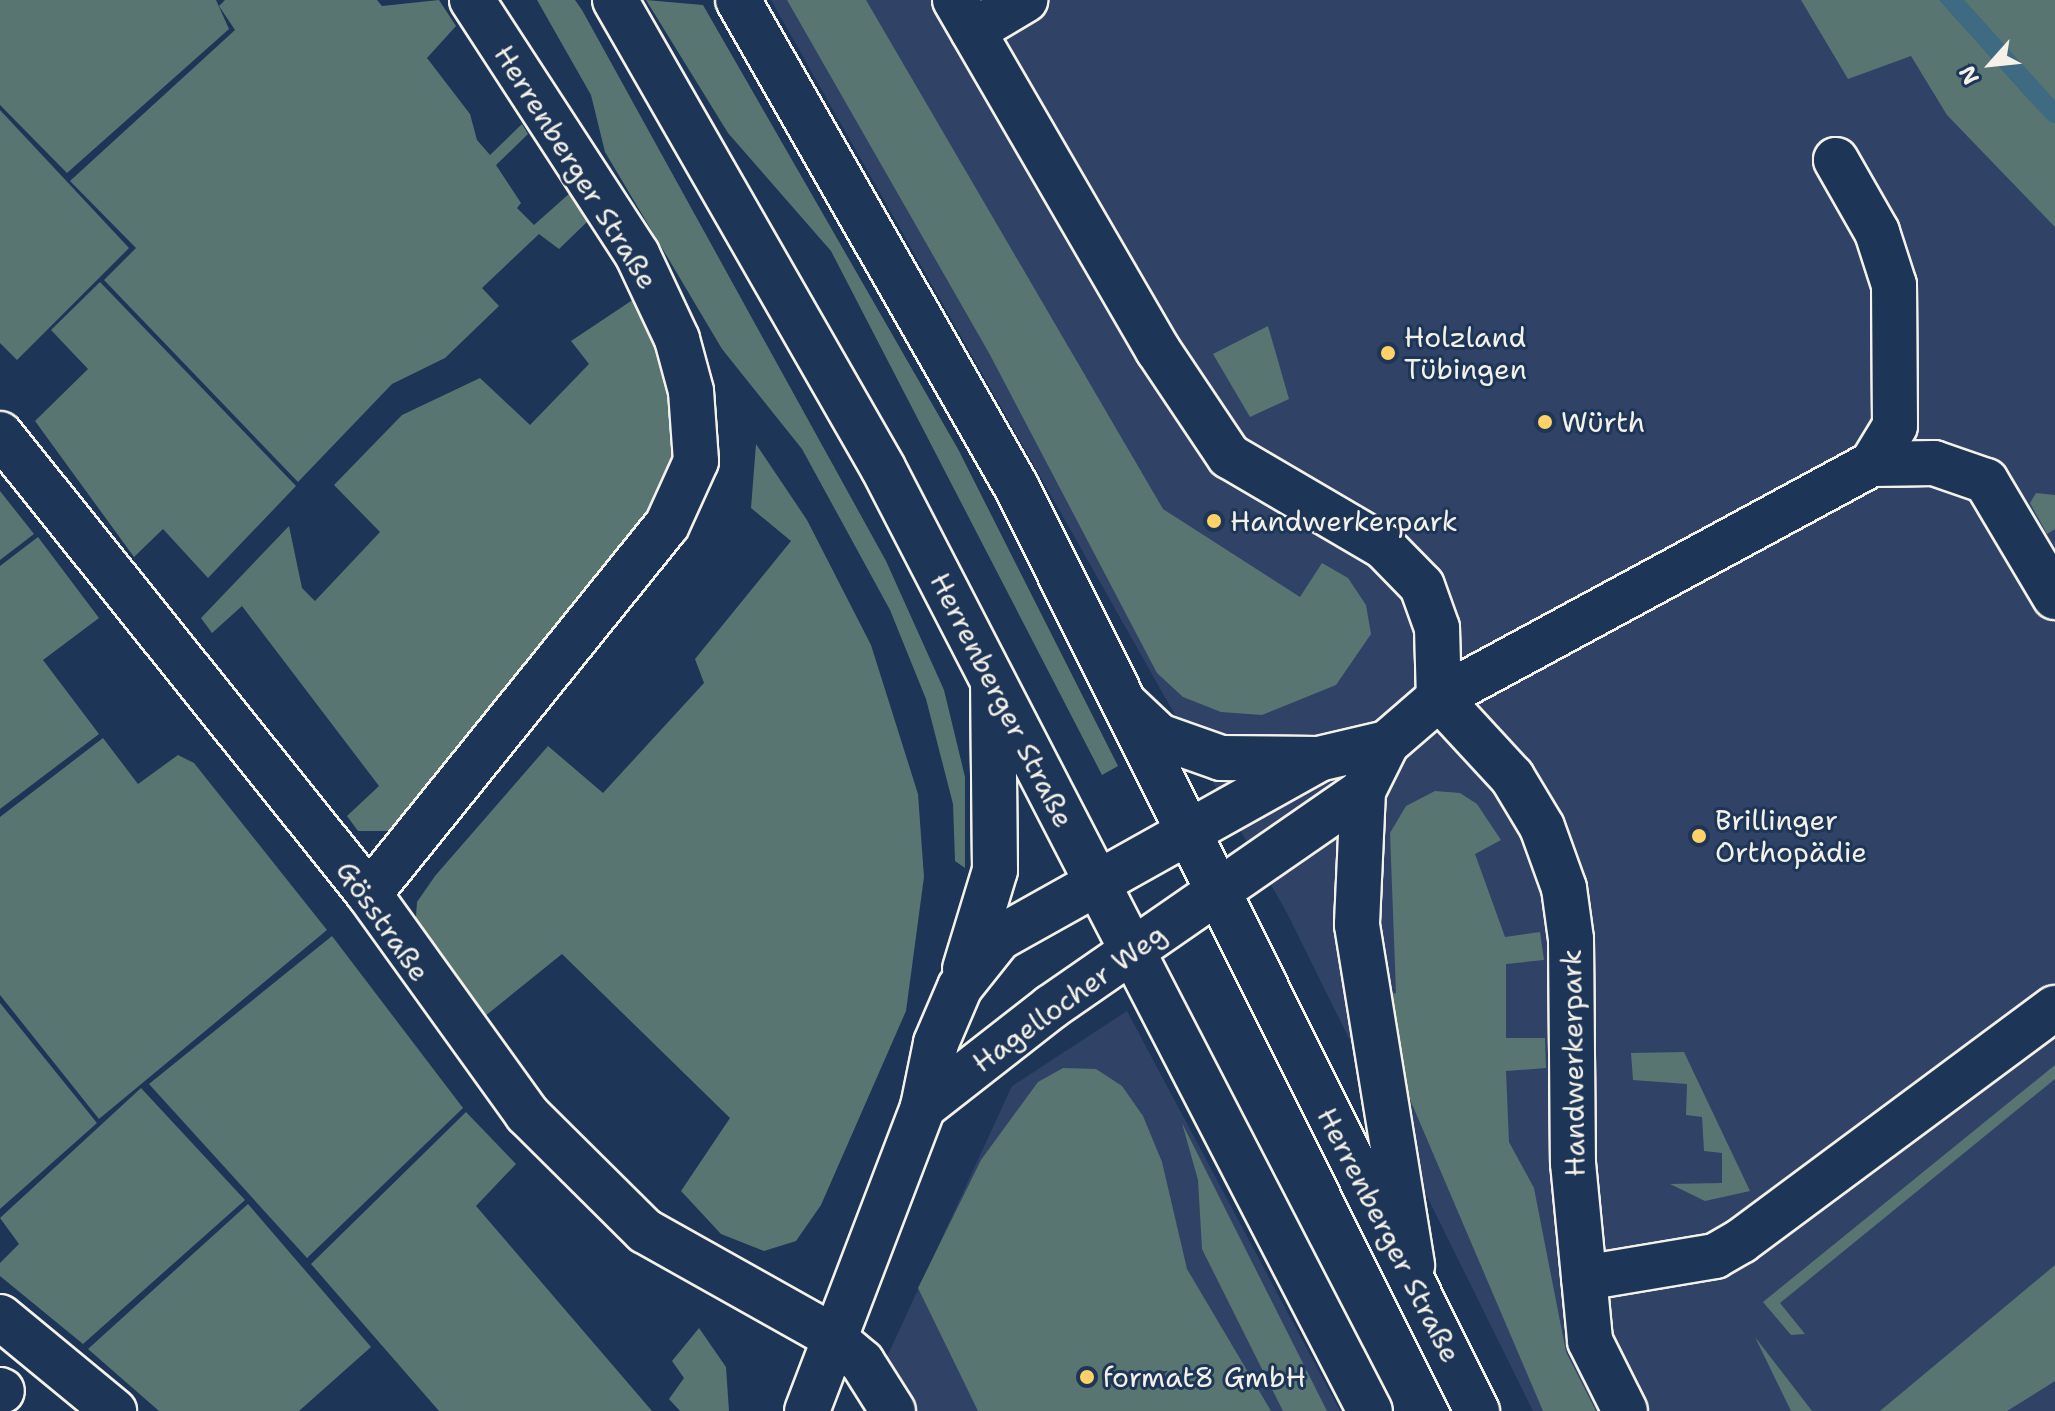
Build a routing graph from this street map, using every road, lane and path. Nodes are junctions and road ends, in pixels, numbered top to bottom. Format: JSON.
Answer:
{"nodes":[{"id":1,"x":472,"y":0,"type":"edge"},
{"id":2,"x":615,"y":0,"type":"edge"},
{"id":3,"x":738,"y":0,"type":"edge"},
{"id":4,"x":1025,"y":0,"type":"edge"},
{"id":5,"x":964,"y":16,"type":"edge"},
{"id":6,"x":1836,"y":160,"type":"dead end"},
{"id":7,"x":0,"y":434,"type":"edge"},
{"id":8,"x":1872,"y":464,"type":"junction"},
{"id":9,"x":2055,"y":597,"type":"edge"},
{"id":10,"x":993,"y":684,"type":"junction"},
{"id":11,"x":1439,"y":698,"type":"junction"},
{"id":12,"x":1124,"y":703,"type":"junction"},
{"id":13,"x":1387,"y":743,"type":"junction"},
{"id":14,"x":1318,"y":759,"type":"junction"},
{"id":15,"x":1363,"y":791,"type":"junction"},
{"id":16,"x":1187,"y":832,"type":"junction"},
{"id":17,"x":1096,"y":883,"type":"junction"},
{"id":18,"x":1217,"y":891,"type":"junction"},
{"id":19,"x":369,"y":894,"type":"junction"},
{"id":20,"x":1130,"y":951,"type":"junction"},
{"id":21,"x":960,"y":987,"type":"junction"},
{"id":22,"x":2055,"y":1008,"type":"edge"},
{"id":23,"x":923,"y":1107,"type":"junction"},
{"id":24,"x":1584,"y":1278,"type":"junction"},
{"id":25,"x":1415,"y":1282,"type":"junction"},
{"id":26,"x":0,"y":1317,"type":"edge"},
{"id":27,"x":830,"y":1335,"type":"junction"},
{"id":28,"x":114,"y":1411,"type":"edge"},
{"id":29,"x":807,"y":1411,"type":"edge"},
{"id":30,"x":893,"y":1411,"type":"edge"},
{"id":31,"x":1370,"y":1411,"type":"edge"},
{"id":32,"x":1477,"y":1411,"type":"edge"},
{"id":33,"x":1625,"y":1411,"type":"edge"}],
"edges":[{"from":1,"to":19,"type":"street","name":"Herrenberger Straße"},
{"from":2,"to":10,"type":"street","name":"Herrenberger Straße"},
{"from":3,"to":12,"type":"street","name":"Herrenberger Straße"},
{"from":4,"to":5,"type":"street"},
{"from":5,"to":11,"type":"street"},
{"from":6,"to":8,"type":"street"},
{"from":7,"to":19,"type":"street","name":"Gösstraße"},
{"from":8,"to":9,"type":"street"},
{"from":8,"to":11,"type":"street"},
{"from":10,"to":17,"type":"street","name":"Herrenberger Straße"},
{"from":10,"to":21,"type":"street"},
{"from":11,"to":13,"type":"street"},
{"from":11,"to":24,"type":"street","name":"Handwerkerpark"},
{"from":12,"to":14,"type":"street"},
{"from":12,"to":16,"type":"street","name":"Herrenberger Straße"},
{"from":13,"to":14,"type":"street"},
{"from":13,"to":15,"type":"street"},
{"from":14,"to":16,"type":"street"},
{"from":15,"to":18,"type":"street"},
{"from":15,"to":25,"type":"street"},
{"from":16,"to":17,"type":"street","name":"Hagellocher Weg"},
{"from":16,"to":18,"type":"street","name":"Herrenberger Straße"},
{"from":17,"to":20,"type":"street","name":"Herrenberger Straße"},
{"from":17,"to":21,"type":"street","name":"Hagellocher Weg"},
{"from":18,"to":20,"type":"street","name":"Hagellocher Weg"},
{"from":18,"to":25,"type":"street","name":"Herrenberger Straße"},
{"from":19,"to":27,"type":"street","name":"Gösstraße"},
{"from":20,"to":23,"type":"street","name":"Hagellocher Weg"},
{"from":20,"to":31,"type":"street","name":"Herrenberger Straße"},
{"from":21,"to":23,"type":"street","name":"Hagellocher Weg"},
{"from":22,"to":24,"type":"street"},
{"from":23,"to":27,"type":"street","name":"Hagellocher Weg"},
{"from":24,"to":33,"type":"street","name":"Handwerkerpark"},
{"from":25,"to":32,"type":"street","name":"Herrenberger Straße"},
{"from":26,"to":28,"type":"street"},
{"from":27,"to":29,"type":"street","name":"Hagellocher Weg"},
{"from":27,"to":30,"type":"street","name":"Gösstraße"}]}
